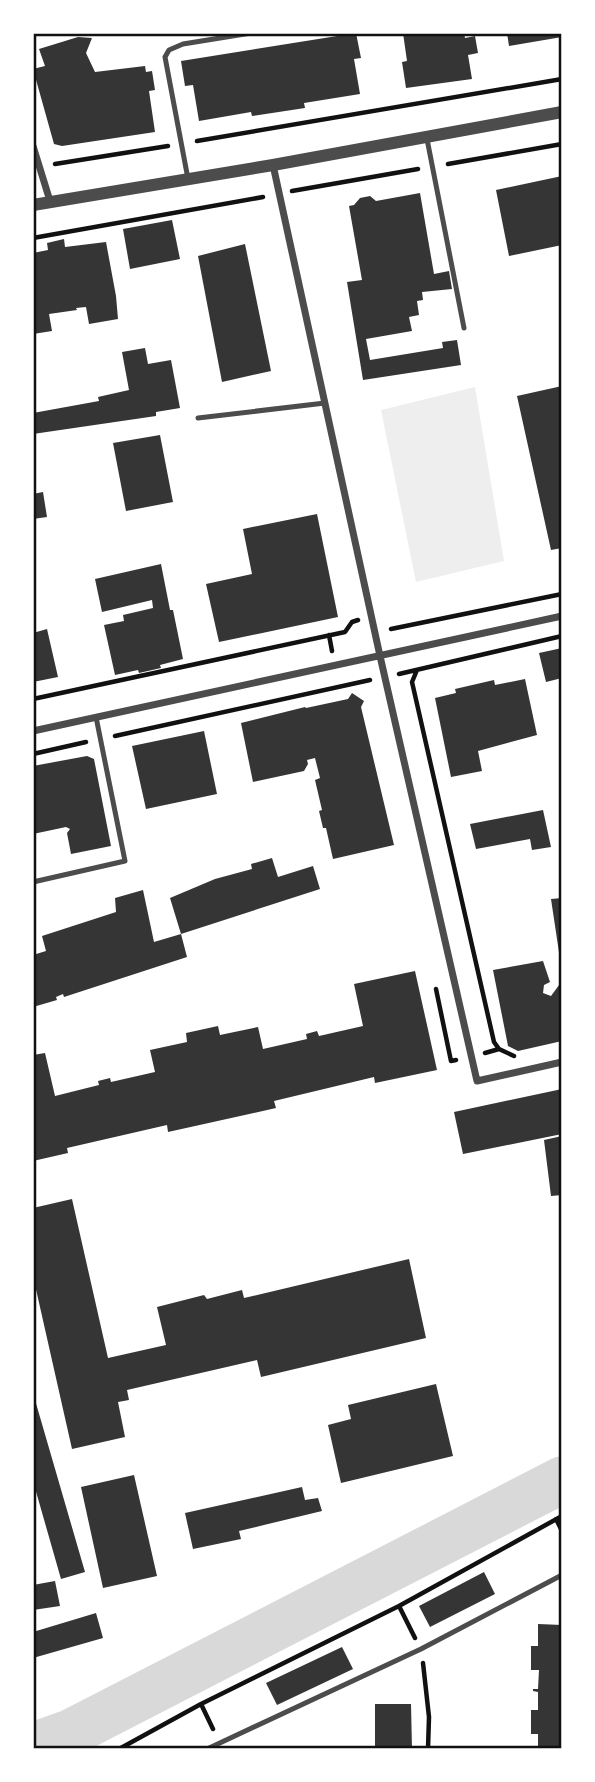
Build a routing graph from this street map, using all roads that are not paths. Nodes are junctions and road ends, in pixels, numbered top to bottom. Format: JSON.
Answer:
{"nodes":[{"id":1,"x":251,"y":33,"type":"edge"},
{"id":2,"x":562,"y":112,"type":"edge"},
{"id":3,"x":427,"y":137,"type":"junction"},
{"id":4,"x":33,"y":146,"type":"edge"},
{"id":5,"x":273,"y":165,"type":"junction"},
{"id":6,"x":188,"y":178,"type":"junction"},
{"id":7,"x":50,"y":201,"type":"junction"},
{"id":8,"x":33,"y":205,"type":"edge"},
{"id":9,"x":464,"y":328,"type":"dead end"},
{"id":10,"x":325,"y":403,"type":"junction"},
{"id":11,"x":198,"y":418,"type":"dead end"},
{"id":12,"x":562,"y":616,"type":"edge"},
{"id":13,"x":380,"y":656,"type":"junction"},
{"id":14,"x":96,"y":718,"type":"junction"},
{"id":15,"x":33,"y":731,"type":"edge"},
{"id":16,"x":33,"y":882,"type":"edge"},
{"id":17,"x":562,"y":1062,"type":"edge"},
{"id":18,"x":562,"y":1575,"type":"edge"},
{"id":19,"x":207,"y":1749,"type":"edge"}],
"edges":[{"from":1,"to":6,"type":"lane"},
{"from":2,"to":3,"type":"street"},
{"from":3,"to":5,"type":"street"},
{"from":3,"to":9,"type":"lane"},
{"from":4,"to":7,"type":"street"},
{"from":5,"to":6,"type":"street"},
{"from":5,"to":10,"type":"street"},
{"from":6,"to":7,"type":"street"},
{"from":7,"to":8,"type":"street"},
{"from":10,"to":11,"type":"lane"},
{"from":10,"to":13,"type":"street"},
{"from":12,"to":13,"type":"street"},
{"from":13,"to":14,"type":"street"},
{"from":13,"to":17,"type":"street"},
{"from":14,"to":15,"type":"street"},
{"from":14,"to":16,"type":"lane"},
{"from":18,"to":19,"type":"lane"}]}
